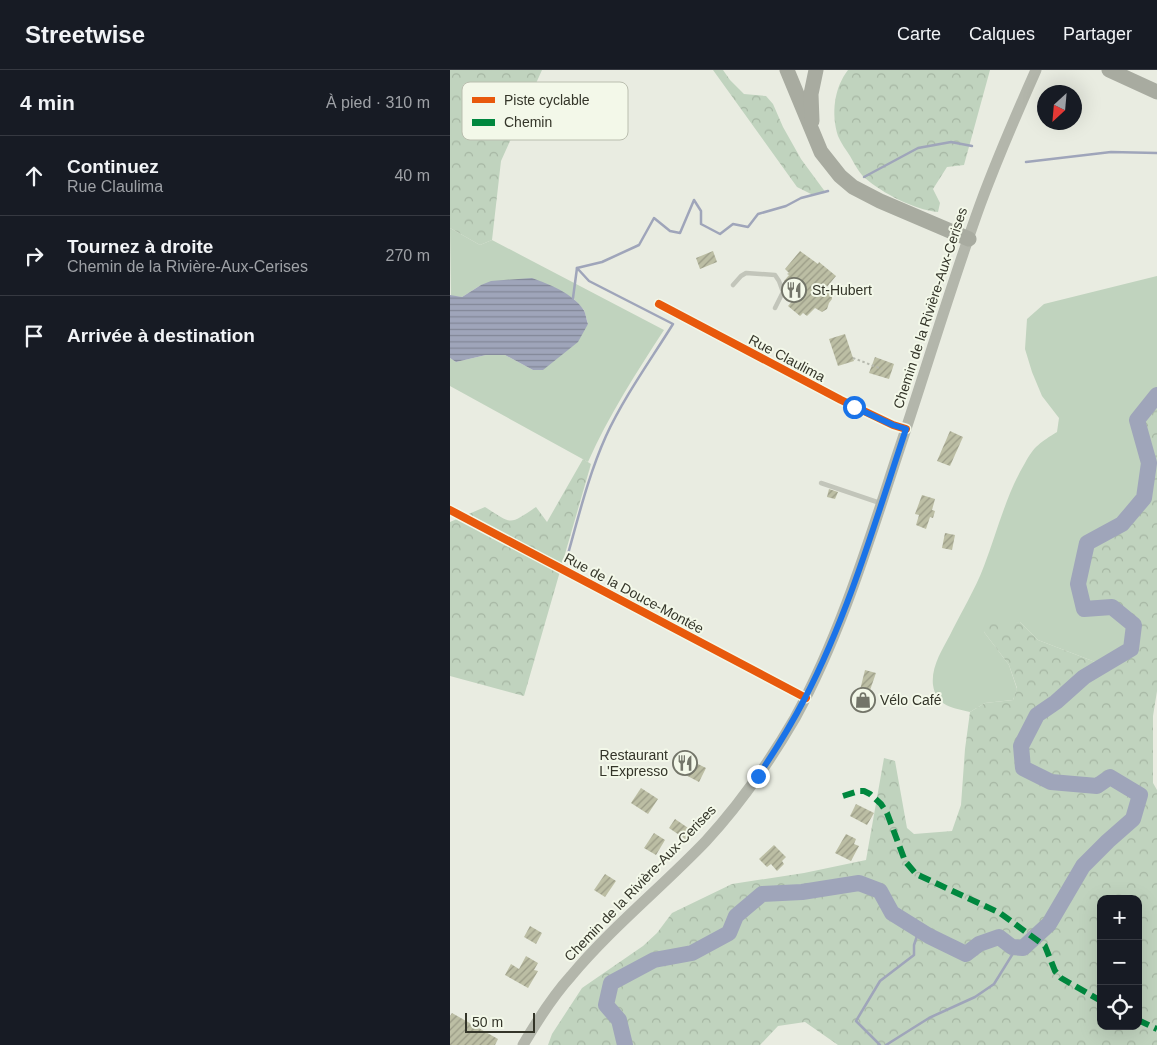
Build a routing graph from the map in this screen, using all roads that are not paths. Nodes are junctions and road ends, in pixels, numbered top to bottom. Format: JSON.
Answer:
{"nodes":[{"id":1,"x":787,"y":70,"type":"edge"},
{"id":2,"x":816,"y":70,"type":"edge"},
{"id":3,"x":1036,"y":70,"type":"edge"},
{"id":4,"x":1109,"y":70,"type":"edge"},
{"id":5,"x":1157,"y":92,"type":"edge"},
{"id":6,"x":815,"y":140,"type":"junction"},
{"id":7,"x":969,"y":239,"type":"junction"},
{"id":8,"x":733,"y":285,"type":"dead end"},
{"id":9,"x":659,"y":304,"type":"dead end"},
{"id":10,"x":775,"y":308,"type":"dead end"},
{"id":11,"x":906,"y":429,"type":"junction"},
{"id":12,"x":821,"y":483,"type":"dead end"},
{"id":13,"x":882,"y":504,"type":"junction"},
{"id":14,"x":450,"y":510,"type":"edge"},
{"id":15,"x":806,"y":698,"type":"junction"},
{"id":16,"x":523,"y":1045,"type":"edge"}],
"edges":[{"from":1,"to":6,"type":"highway"},
{"from":2,"to":6,"type":"highway"},
{"from":3,"to":7,"type":"main road","name":"Chemin de la Rivière-Aux-Cerises"},
{"from":4,"to":5,"type":"highway"},
{"from":6,"to":7,"type":"highway"},
{"from":7,"to":11,"type":"main road","name":"Chemin de la Rivière-Aux-Cerises"},
{"from":8,"to":10,"type":"lane"},
{"from":9,"to":11,"type":"street","name":"Rue Claulima"},
{"from":11,"to":13,"type":"main road","name":"Chemin de la Rivière-Aux-Cerises"},
{"from":12,"to":13,"type":"lane"},
{"from":13,"to":15,"type":"main road","name":"Chemin de la Rivière-Aux-Cerises"},
{"from":14,"to":15,"type":"street","name":"Rue de la Douce-Montée"},
{"from":15,"to":16,"type":"main road","name":"Chemin de la Rivière-Aux-Cerises"}]}
